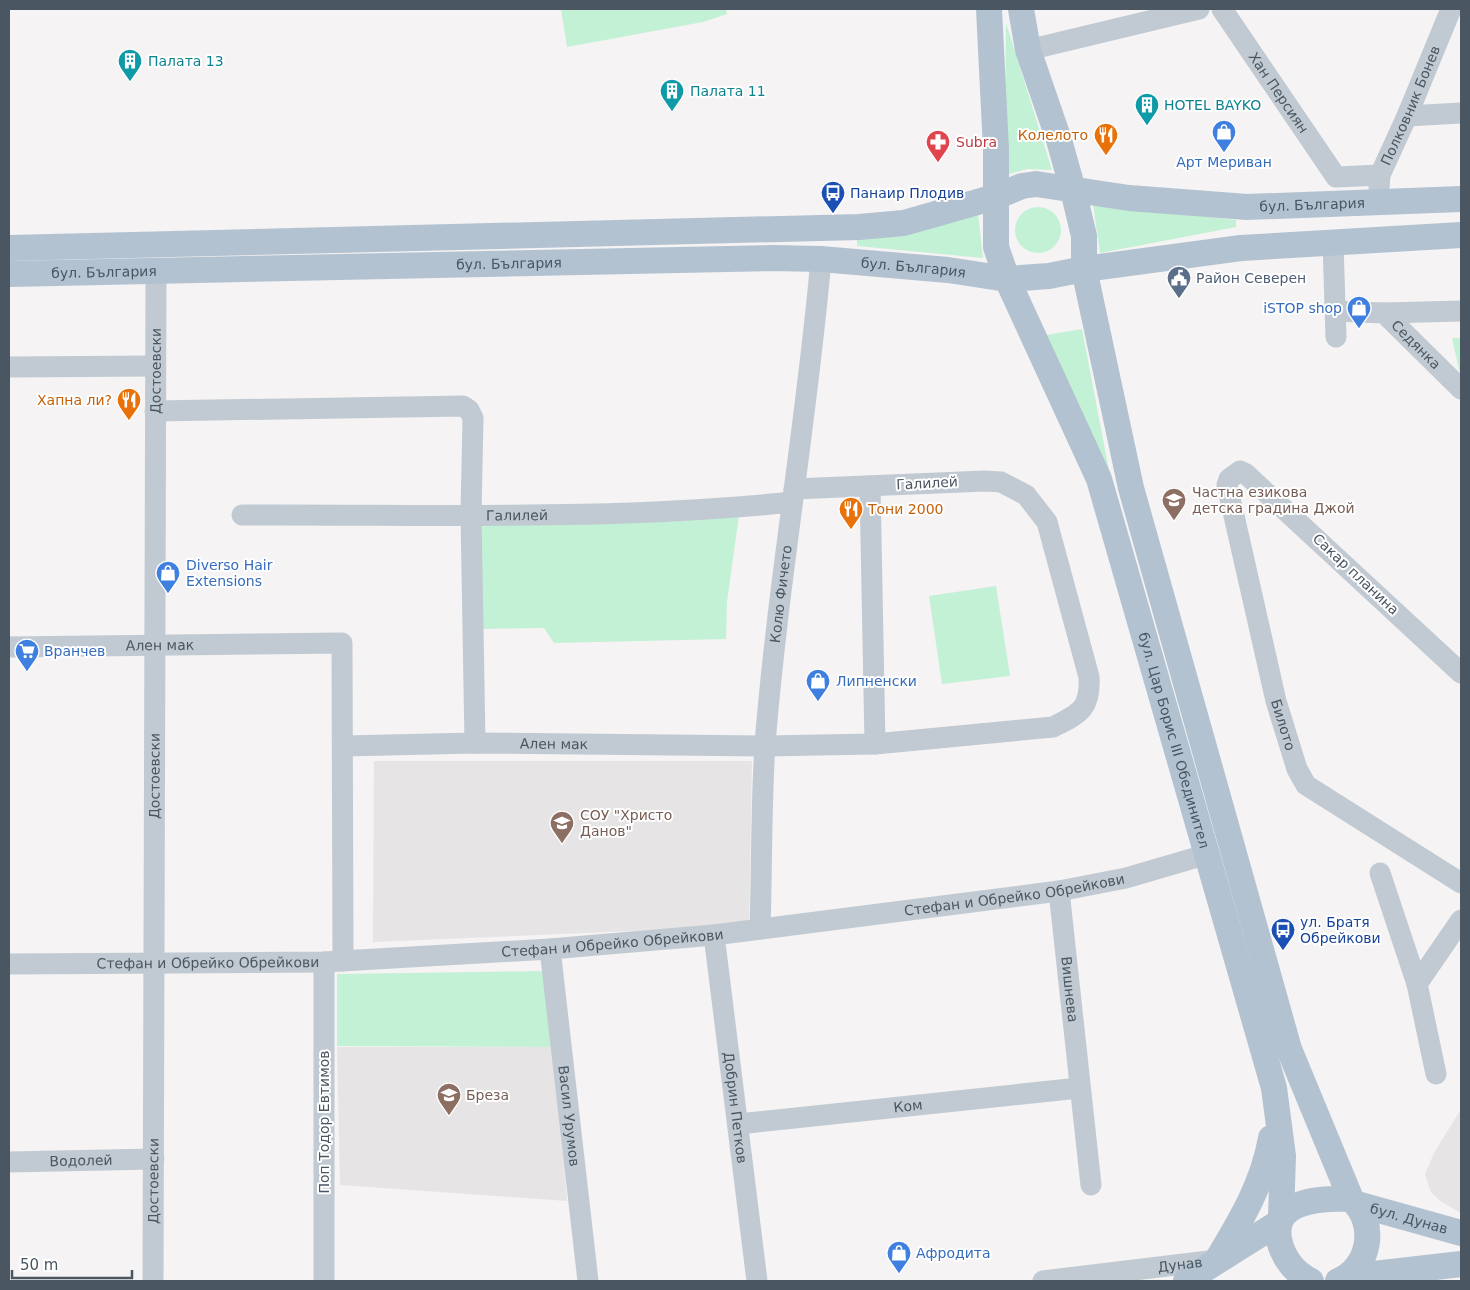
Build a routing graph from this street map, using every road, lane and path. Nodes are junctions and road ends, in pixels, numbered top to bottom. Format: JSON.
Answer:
{"nodes":[{"id":1,"x":990,"y":9,"type":"edge"},
{"id":2,"x":1021,"y":9,"type":"edge"},
{"id":3,"x":1200,"y":9,"type":"edge"},
{"id":4,"x":1222,"y":9,"type":"edge"},
{"id":5,"x":1451,"y":9,"type":"edge"},
{"id":6,"x":1028,"y":50,"type":"junction"},
{"id":7,"x":1461,"y":113,"type":"edge"},
{"id":8,"x":1407,"y":116,"type":"junction"},
{"id":9,"x":1380,"y":176,"type":"junction"},
{"id":10,"x":1074,"y":190,"type":"junction"},
{"id":11,"x":996,"y":197,"type":"junction"},
{"id":12,"x":1461,"y":199,"type":"edge"},
{"id":13,"x":1379,"y":203,"type":"junction"},
{"id":14,"x":1461,"y":235,"type":"edge"},
{"id":15,"x":1333,"y":242,"type":"junction"},
{"id":16,"x":9,"y":248,"type":"edge"},
{"id":17,"x":821,"y":258,"type":"junction"},
{"id":18,"x":1084,"y":269,"type":"junction"},
{"id":19,"x":156,"y":270,"type":"junction"},
{"id":20,"x":9,"y":274,"type":"edge"},
{"id":21,"x":1007,"y":279,"type":"junction"},
{"id":22,"x":1335,"y":311,"type":"junction"},
{"id":23,"x":1461,"y":311,"type":"edge"},
{"id":24,"x":1384,"y":313,"type":"junction"},
{"id":25,"x":1336,"y":337,"type":"dead end"},
{"id":26,"x":154,"y":366,"type":"junction"},
{"id":27,"x":9,"y":367,"type":"edge"},
{"id":28,"x":1461,"y":389,"type":"edge"},
{"id":29,"x":155,"y":411,"type":"junction"},
{"id":30,"x":1001,"y":482,"type":"joint"},
{"id":31,"x":1227,"y":485,"type":"joint"},
{"id":32,"x":870,"y":486,"type":"junction"},
{"id":33,"x":793,"y":496,"type":"junction"},
{"id":34,"x":471,"y":514,"type":"junction"},
{"id":35,"x":242,"y":515,"type":"dead end"},
{"id":36,"x":342,"y":643,"type":"joint"},
{"id":37,"x":156,"y":646,"type":"junction"},
{"id":38,"x":9,"y":647,"type":"edge"},
{"id":39,"x":1461,"y":672,"type":"edge"},
{"id":40,"x":474,"y":743,"type":"junction"},
{"id":41,"x":875,"y":744,"type":"junction"},
{"id":42,"x":344,"y":746,"type":"junction"},
{"id":43,"x":765,"y":746,"type":"junction"},
{"id":44,"x":1208,"y":854,"type":"junction"},
{"id":45,"x":1380,"y":873,"type":"dead end"},
{"id":46,"x":1461,"y":883,"type":"edge"},
{"id":47,"x":1059,"y":891,"type":"junction"},
{"id":48,"x":1461,"y":920,"type":"edge"},
{"id":49,"x":760,"y":929,"type":"junction"},
{"id":50,"x":714,"y":935,"type":"junction"},
{"id":51,"x":550,"y":949,"type":"junction"},
{"id":52,"x":155,"y":962,"type":"junction"},
{"id":53,"x":333,"y":962,"type":"junction"},
{"id":54,"x":9,"y":964,"type":"edge"},
{"id":55,"x":1417,"y":984,"type":"junction"},
{"id":56,"x":1436,"y":1074,"type":"dead end"},
{"id":57,"x":1079,"y":1088,"type":"junction"},
{"id":58,"x":1277,"y":1102,"type":"junction"},
{"id":59,"x":738,"y":1124,"type":"junction"},
{"id":60,"x":154,"y":1159,"type":"junction"},
{"id":61,"x":9,"y":1162,"type":"edge"},
{"id":62,"x":1091,"y":1185,"type":"dead end"},
{"id":63,"x":1354,"y":1201,"type":"junction"},
{"id":64,"x":1279,"y":1220,"type":"junction"},
{"id":65,"x":1461,"y":1233,"type":"edge"},
{"id":66,"x":1217,"y":1260,"type":"junction"},
{"id":67,"x":1461,"y":1264,"type":"edge"},
{"id":68,"x":1116,"y":1277,"type":"edge"},
{"id":69,"x":1343,"y":1279,"type":"edge"},
{"id":70,"x":153,"y":1281,"type":"edge"},
{"id":71,"x":324,"y":1281,"type":"edge"},
{"id":72,"x":588,"y":1281,"type":"edge"},
{"id":73,"x":758,"y":1281,"type":"edge"},
{"id":74,"x":1043,"y":1281,"type":"edge"},
{"id":75,"x":1186,"y":1281,"type":"edge"},
{"id":76,"x":1311,"y":1281,"type":"edge"}],
"edges":[{"from":1,"to":11,"type":"main road"},
{"from":2,"to":6,"type":"main road"},
{"from":3,"to":6,"type":"street"},
{"from":4,"to":9,"type":"street","name":"Хан Персиян"},
{"from":5,"to":8,"type":"street","name":"Полковник Бонев"},
{"from":6,"to":10,"type":"main road"},
{"from":7,"to":8,"type":"street"},
{"from":8,"to":9,"type":"street","name":"Полковник Бонев"},
{"from":9,"to":13,"type":"street","name":"Полковник Бонев"},
{"from":10,"to":11,"type":"main road"},
{"from":10,"to":13,"type":"main road","name":"бул. България"},
{"from":10,"to":18,"type":"main road"},
{"from":11,"to":16,"type":"main road"},
{"from":11,"to":21,"type":"main road"},
{"from":12,"to":13,"type":"main road","name":"бул. България"},
{"from":14,"to":15,"type":"main road"},
{"from":15,"to":18,"type":"main road"},
{"from":15,"to":22,"type":"street"},
{"from":17,"to":19,"type":"main road","name":"бул. България"},
{"from":17,"to":21,"type":"main road","name":"бул. България"},
{"from":17,"to":33,"type":"street","name":"Колю Фичето"},
{"from":18,"to":21,"type":"main road"},
{"from":18,"to":63,"type":"main road","name":"бул. Цар Борис III Обединител"},
{"from":19,"to":20,"type":"main road","name":"бул. България"},
{"from":19,"to":26,"type":"street","name":"Достоевски"},
{"from":21,"to":44,"type":"main road","name":"бул. Цар Борис III Обединител"},
{"from":22,"to":24,"type":"street","name":"Седянка"},
{"from":22,"to":25,"type":"street"},
{"from":23,"to":24,"type":"street"},
{"from":24,"to":28,"type":"street","name":"Седянка"},
{"from":26,"to":27,"type":"street"},
{"from":26,"to":29,"type":"street","name":"Достоевски"},
{"from":29,"to":34,"type":"street"},
{"from":29,"to":37,"type":"street","name":"Достоевски"},
{"from":30,"to":32,"type":"street","name":"Галилей"},
{"from":30,"to":41,"type":"street","name":"Ален мак"},
{"from":31,"to":39,"type":"street","name":"Сакар планина"},
{"from":31,"to":46,"type":"street","name":"Билото"},
{"from":32,"to":33,"type":"street","name":"Галилей"},
{"from":32,"to":41,"type":"street"},
{"from":33,"to":34,"type":"street","name":"Галилей"},
{"from":33,"to":43,"type":"street","name":"Колю Фичето"},
{"from":34,"to":35,"type":"street","name":"Галилей"},
{"from":34,"to":40,"type":"street"},
{"from":36,"to":37,"type":"street","name":"Ален мак"},
{"from":36,"to":42,"type":"street","name":"Поп Тодор Евтимов"},
{"from":37,"to":38,"type":"street","name":"Ален мак"},
{"from":37,"to":52,"type":"street","name":"Достоевски"},
{"from":40,"to":42,"type":"street","name":"Ален мак"},
{"from":40,"to":43,"type":"street","name":"Ален мак"},
{"from":41,"to":43,"type":"street","name":"Ален мак"},
{"from":42,"to":53,"type":"street","name":"Поп Тодор Евтимов"},
{"from":43,"to":49,"type":"street","name":"Колю Фичето"},
{"from":44,"to":47,"type":"street","name":"Стефан и Обрейко Обрейкови"},
{"from":44,"to":58,"type":"main road","name":"бул. Цар Борис III Обединител"},
{"from":45,"to":55,"type":"street"},
{"from":47,"to":49,"type":"street","name":"Стефан и Обрейко Обрейкови"},
{"from":47,"to":57,"type":"street","name":"Вишнева"},
{"from":48,"to":55,"type":"street"},
{"from":49,"to":50,"type":"street","name":"Стефан и Обрейко Обрейкови"},
{"from":50,"to":51,"type":"street","name":"Стефан и Обрейко Обрейкови"},
{"from":50,"to":59,"type":"street","name":"Добрин Петков"},
{"from":51,"to":53,"type":"street","name":"Стефан и Обрейко Обрейкови"},
{"from":51,"to":72,"type":"street","name":"Васил Урумов"},
{"from":52,"to":53,"type":"street","name":"Стефан и Обрейко Обрейкови"},
{"from":52,"to":54,"type":"street","name":"Стефан и Обрейко Обрейкови"},
{"from":52,"to":60,"type":"street","name":"Достоевски"},
{"from":53,"to":71,"type":"street","name":"Поп Тодор Евтимов"},
{"from":55,"to":56,"type":"street"},
{"from":57,"to":59,"type":"street","name":"Ком"},
{"from":57,"to":62,"type":"street","name":"Вишнева"},
{"from":58,"to":64,"type":"main road","name":"бул. Цар Борис III Обединител"},
{"from":58,"to":66,"type":"main road"},
{"from":59,"to":73,"type":"street","name":"Добрин Петков"},
{"from":60,"to":61,"type":"street","name":"Водолей"},
{"from":60,"to":70,"type":"street","name":"Достоевски"},
{"from":63,"to":64,"type":"main road","name":"бул. Дунав"},
{"from":63,"to":65,"type":"main road","name":"бул. Дунав"},
{"from":63,"to":69,"type":"main road","name":"бул. Цар Борис III Обединител"},
{"from":64,"to":66,"type":"main road","name":"бул. Дунав"},
{"from":64,"to":76,"type":"main road","name":"бул. Цар Борис III Обединител"},
{"from":66,"to":68,"type":"street","name":"Дунав"},
{"from":66,"to":75,"type":"main road","name":"бул. Дунав"},
{"from":67,"to":69,"type":"main road"},
{"from":68,"to":74,"type":"street","name":"Дунав"}]}
